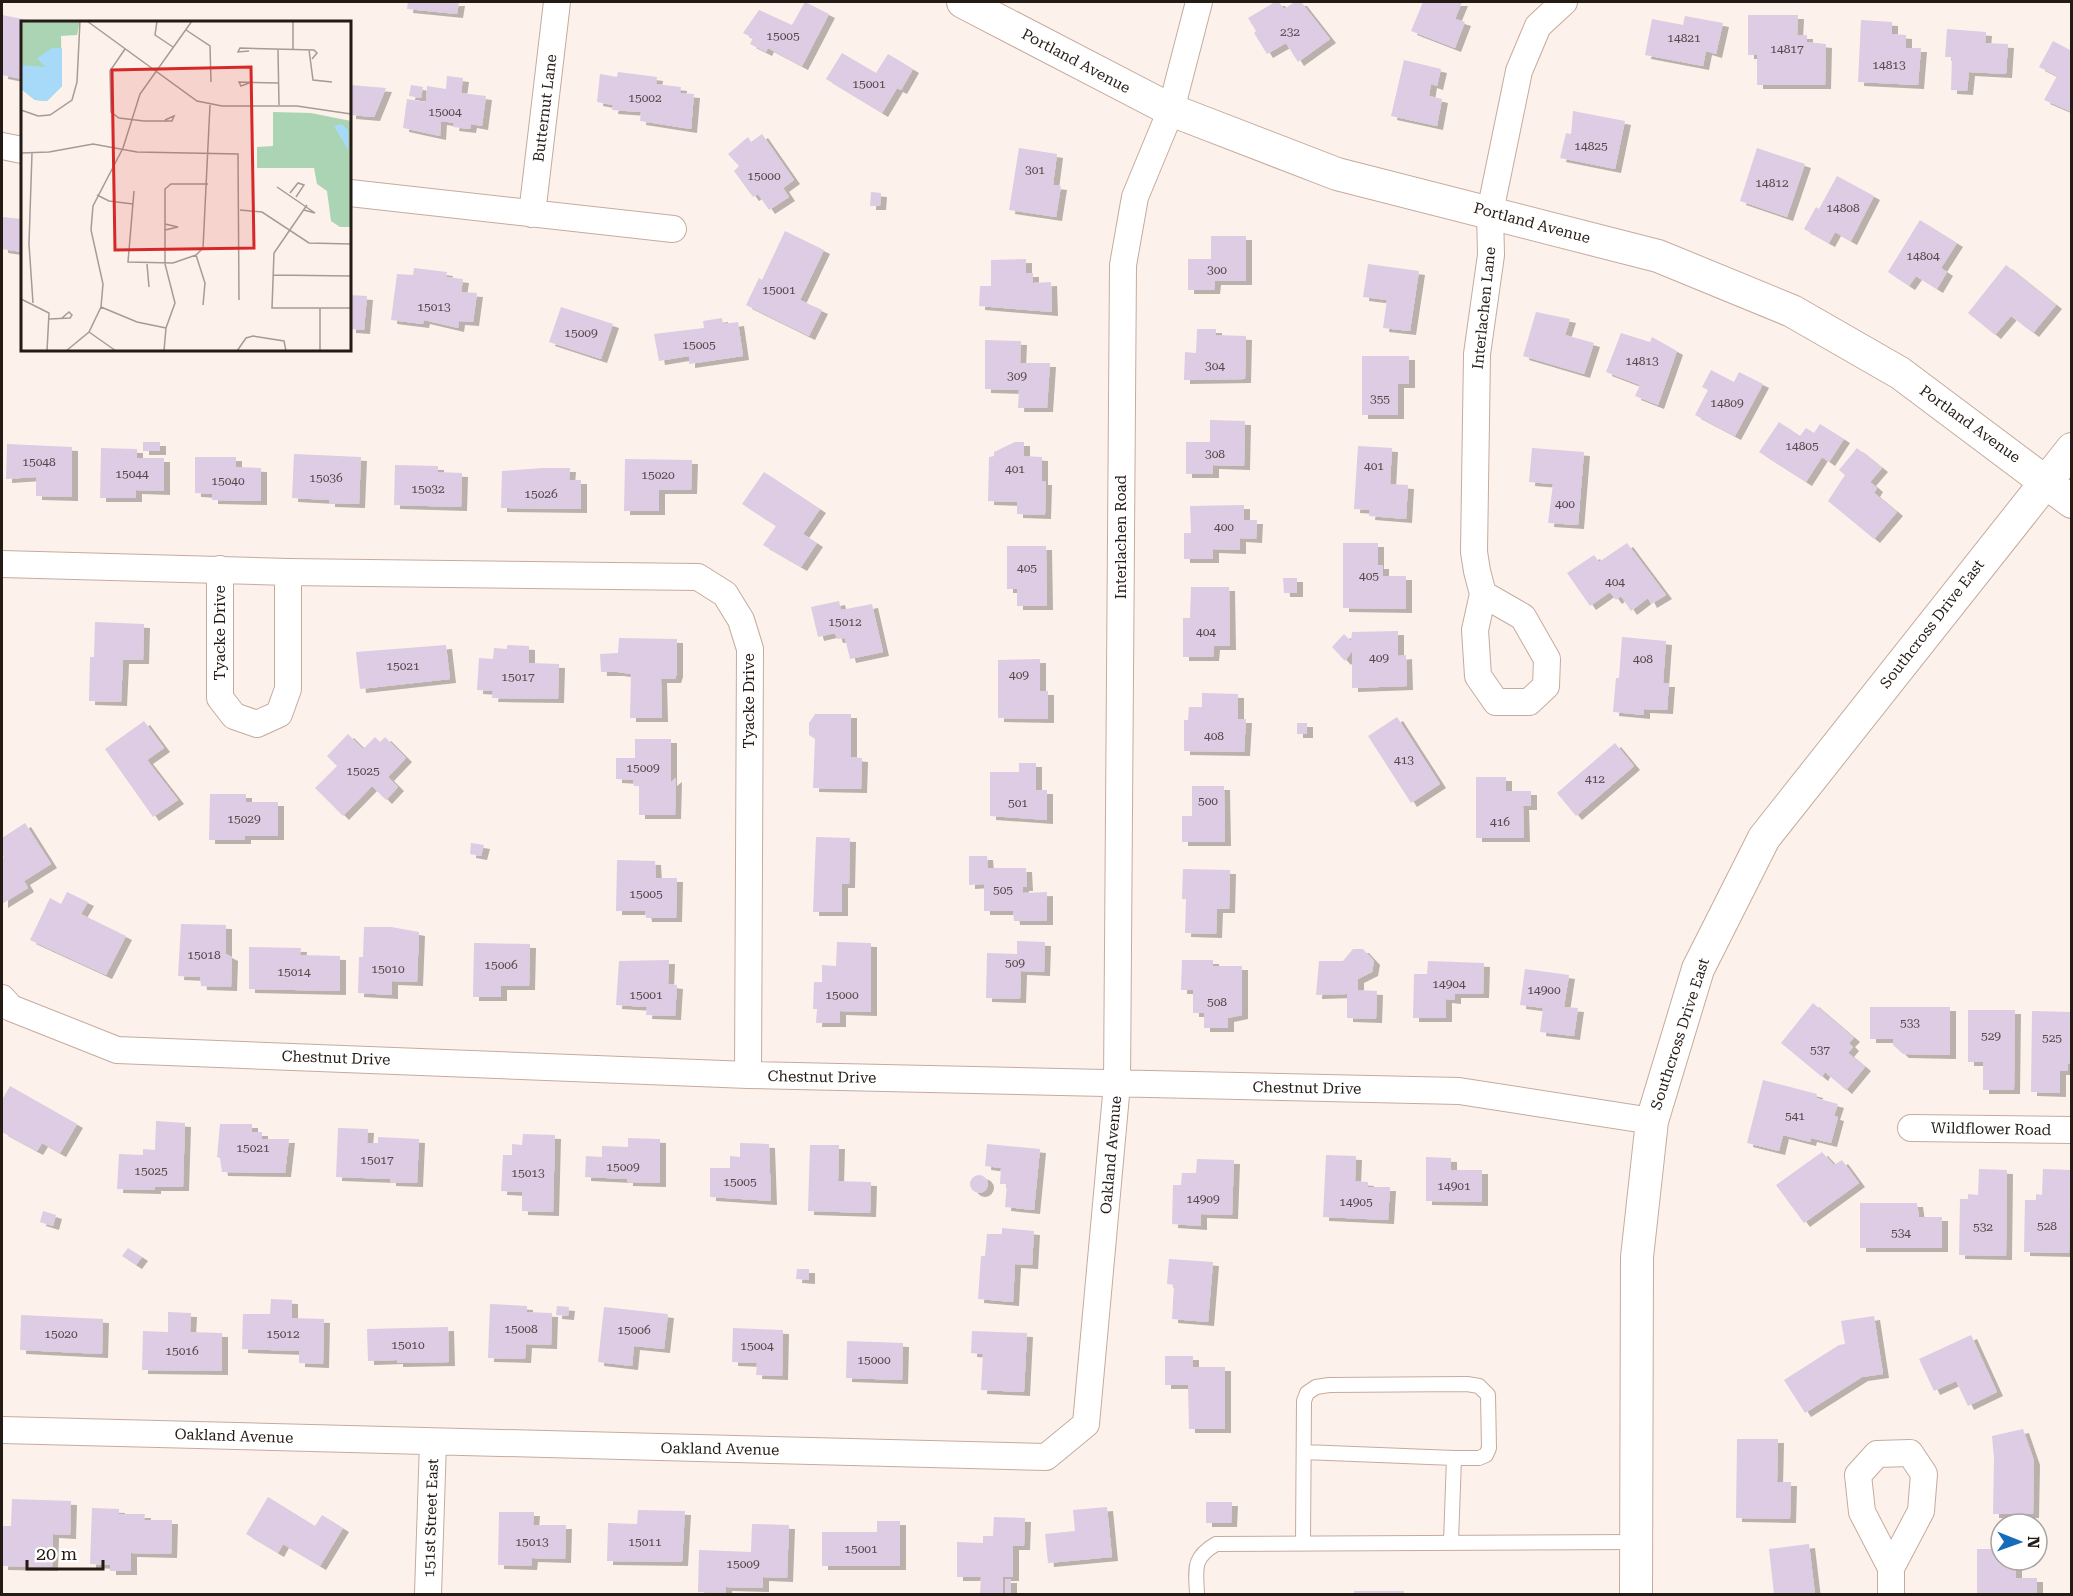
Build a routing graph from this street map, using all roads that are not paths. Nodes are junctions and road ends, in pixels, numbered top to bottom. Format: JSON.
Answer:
{"nodes":[{"id":1,"x":557,"y":2,"type":"edge"},
{"id":2,"x":963,"y":2,"type":"edge"},
{"id":3,"x":1198,"y":2,"type":"edge"},
{"id":4,"x":1564,"y":2,"type":"edge"},
{"id":5,"x":1171,"y":110,"type":"junction"},
{"id":6,"x":2,"y":146,"type":"edge"},
{"id":7,"x":21,"y":150,"type":"edge"},
{"id":8,"x":351,"y":193,"type":"edge"},
{"id":9,"x":1490,"y":212,"type":"junction"},
{"id":10,"x":532,"y":214,"type":"junction"},
{"id":11,"x":673,"y":229,"type":"dead end"},
{"id":12,"x":2072,"y":448,"type":"edge"},
{"id":13,"x":2046,"y":481,"type":"junction"},
{"id":14,"x":2072,"y":502,"type":"edge"},
{"id":15,"x":2,"y":564,"type":"edge"},
{"id":16,"x":220,"y":569,"type":"junction"},
{"id":17,"x":288,"y":572,"type":"junction"},
{"id":18,"x":1483,"y":594,"type":"dead end"},
{"id":19,"x":2,"y":998,"type":"edge"},
{"id":20,"x":748,"y":1075,"type":"junction"},
{"id":21,"x":1118,"y":1084,"type":"junction"},
{"id":22,"x":1652,"y":1121,"type":"junction"},
{"id":23,"x":1911,"y":1128,"type":"dead end"},
{"id":24,"x":2072,"y":1130,"type":"edge"},
{"id":25,"x":2,"y":1430,"type":"edge"},
{"id":26,"x":433,"y":1442,"type":"junction"},
{"id":27,"x":1304,"y":1452,"type":"junction"},
{"id":28,"x":1454,"y":1458,"type":"junction"},
{"id":29,"x":1303,"y":1542,"type":"junction"},
{"id":30,"x":1451,"y":1542,"type":"junction"},
{"id":31,"x":1636,"y":1542,"type":"junction"},
{"id":32,"x":1891,"y":1568,"type":"dead end"},
{"id":33,"x":428,"y":1594,"type":"edge"},
{"id":34,"x":1197,"y":1594,"type":"edge"},
{"id":35,"x":1636,"y":1594,"type":"edge"},
{"id":36,"x":1891,"y":1594,"type":"edge"}],
"edges":[{"from":1,"to":10,"type":"street","name":"Butternut Lane"},
{"from":2,"to":5,"type":"street","name":"Portland Avenue"},
{"from":3,"to":5,"type":"street","name":"Interlachen Road"},
{"from":4,"to":9,"type":"street","name":"Interlachen Lane"},
{"from":5,"to":9,"type":"street","name":"Portland Avenue"},
{"from":5,"to":21,"type":"street","name":"Interlachen Road"},
{"from":6,"to":7,"type":"street"},
{"from":8,"to":10,"type":"street"},
{"from":9,"to":13,"type":"street","name":"Portland Avenue"},
{"from":9,"to":18,"type":"street","name":"Interlachen Lane"},
{"from":10,"to":11,"type":"street"},
{"from":12,"to":13,"type":"street","name":"Southcross Drive East"},
{"from":13,"to":14,"type":"street","name":"Portland Avenue"},
{"from":13,"to":22,"type":"street","name":"Southcross Drive East"},
{"from":15,"to":16,"type":"street","name":"Tyacke Drive"},
{"from":16,"to":17,"type":"street","name":"Tyacke Drive"},
{"from":16,"to":17,"type":"street","name":"Tyacke Drive"},
{"from":17,"to":20,"type":"street","name":"Tyacke Drive"},
{"from":19,"to":20,"type":"street","name":"Chestnut Drive"},
{"from":20,"to":21,"type":"street","name":"Chestnut Drive"},
{"from":21,"to":22,"type":"street","name":"Chestnut Drive"},
{"from":21,"to":26,"type":"street","name":"Oakland Avenue"},
{"from":22,"to":31,"type":"street","name":"Southcross Drive East"},
{"from":23,"to":24,"type":"street","name":"Wildflower Road"},
{"from":25,"to":26,"type":"street","name":"Oakland Avenue"},
{"from":26,"to":33,"type":"street","name":"151st Street East"},
{"from":27,"to":28,"type":"lane"},
{"from":27,"to":28,"type":"lane"},
{"from":27,"to":29,"type":"lane"},
{"from":28,"to":30,"type":"lane"},
{"from":29,"to":30,"type":"lane"},
{"from":29,"to":34,"type":"lane"},
{"from":30,"to":31,"type":"lane"},
{"from":31,"to":35,"type":"street","name":"Southcross Drive East"},
{"from":32,"to":36,"type":"street"}]}
